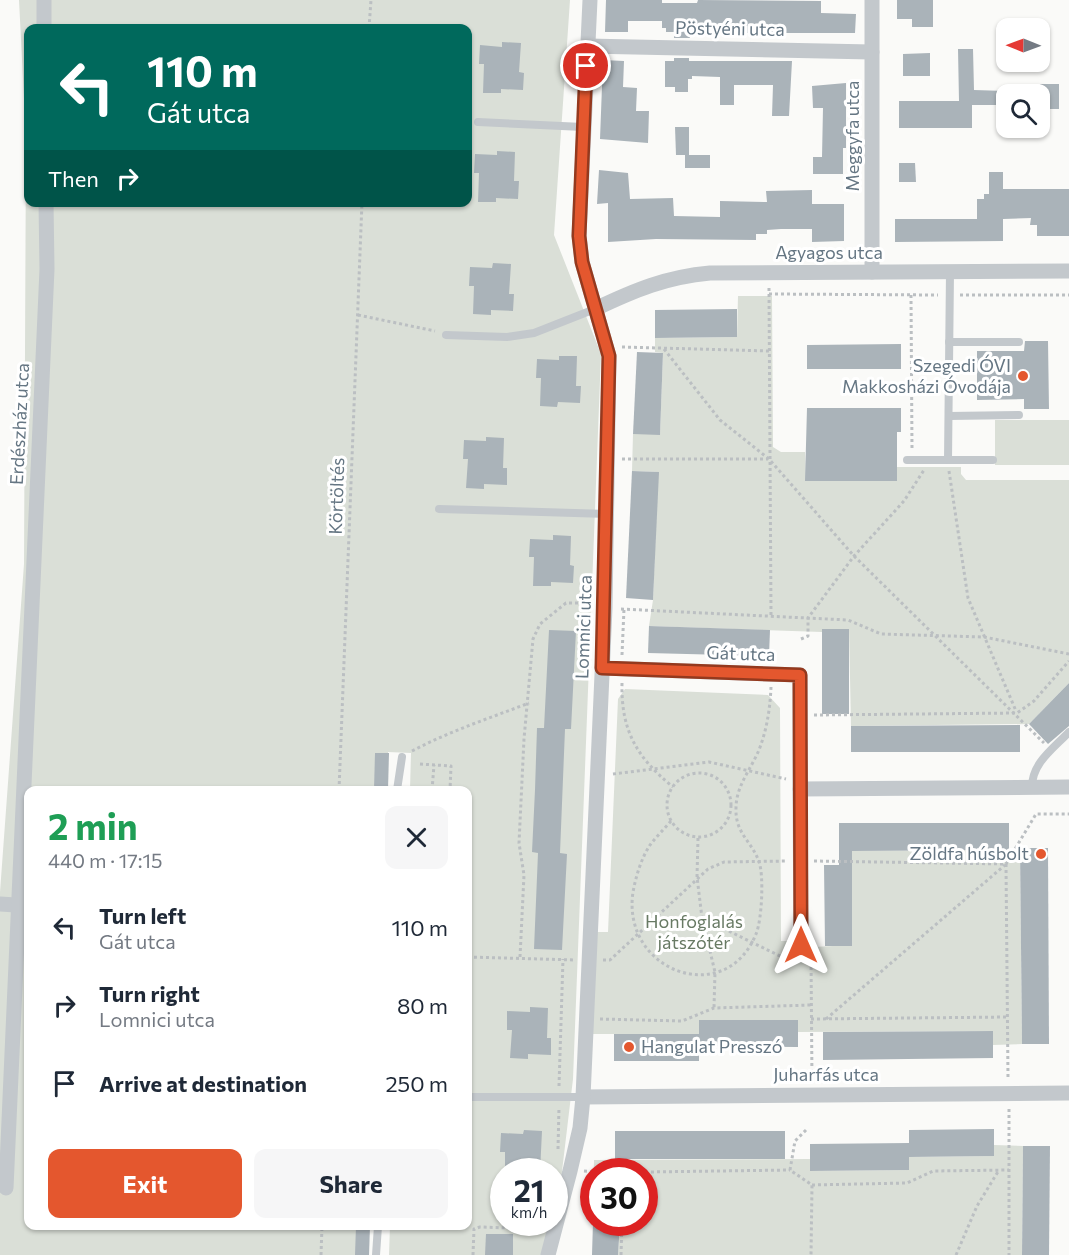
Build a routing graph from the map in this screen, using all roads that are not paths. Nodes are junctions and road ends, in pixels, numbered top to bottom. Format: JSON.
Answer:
{"nodes":[{"id":1,"x":44,"y":0,"type":"edge"},
{"id":2,"x":590,"y":0,"type":"edge"},
{"id":3,"x":872,"y":0,"type":"edge"},
{"id":4,"x":44,"y":24,"type":"edge"},
{"id":5,"x":587,"y":46,"type":"junction"},
{"id":6,"x":872,"y":52,"type":"junction"},
{"id":7,"x":478,"y":122,"type":"dead end"},
{"id":8,"x":583,"y":127,"type":"junction"},
{"id":9,"x":46,"y":207,"type":"edge"},
{"id":10,"x":872,"y":272,"type":"junction"},
{"id":11,"x":950,"y":272,"type":"junction"},
{"id":12,"x":1069,"y":272,"type":"edge"},
{"id":13,"x":595,"y":309,"type":"junction"},
{"id":14,"x":446,"y":334,"type":"road end"},
{"id":15,"x":949,"y":342,"type":"junction"},
{"id":16,"x":1019,"y":342,"type":"dead end"},
{"id":17,"x":1019,"y":415,"type":"dead end"},
{"id":18,"x":949,"y":416,"type":"junction"},
{"id":19,"x":910,"y":460,"type":"road end"},
{"id":20,"x":948,"y":460,"type":"junction"},
{"id":21,"x":993,"y":460,"type":"dead end"},
{"id":22,"x":439,"y":509,"type":"dead end"},
{"id":23,"x":608,"y":514,"type":"junction"},
{"id":24,"x":602,"y":668,"type":"junction"},
{"id":25,"x":1069,"y":732,"type":"edge"},
{"id":26,"x":402,"y":757,"type":"road end"},
{"id":27,"x":800,"y":784,"type":"junction"},
{"id":28,"x":398,"y":786,"type":"edge"},
{"id":29,"x":1032,"y":788,"type":"junction"},
{"id":30,"x":1069,"y":788,"type":"edge"},
{"id":31,"x":0,"y":904,"type":"edge"},
{"id":32,"x":16,"y":905,"type":"junction"},
{"id":33,"x":801,"y":945,"type":"road end"},
{"id":34,"x":1069,"y":1093,"type":"edge"},
{"id":35,"x":472,"y":1097,"type":"edge"},
{"id":36,"x":583,"y":1097,"type":"junction"},
{"id":37,"x":3,"y":1187,"type":"edge"},
{"id":38,"x":378,"y":1230,"type":"edge"},
{"id":39,"x":376,"y":1255,"type":"edge"},
{"id":40,"x":548,"y":1255,"type":"edge"}],
"edges":[{"from":1,"to":4,"type":"street"},
{"from":2,"to":5,"type":"street","name":"Lomnici utca"},
{"from":3,"to":6,"type":"street","name":"Meggyfa utca"},
{"from":5,"to":6,"type":"street","name":"Pöstyéni utca"},
{"from":5,"to":8,"type":"street","name":"Lomnici utca"},
{"from":6,"to":10,"type":"street","name":"Meggyfa utca"},
{"from":7,"to":8,"type":"lane"},
{"from":8,"to":13,"type":"street","name":"Lomnici utca"},
{"from":9,"to":32,"type":"street","name":"Erdészház utca"},
{"from":10,"to":11,"type":"street","name":"Agyagos utca"},
{"from":10,"to":13,"type":"street","name":"Agyagos utca"},
{"from":11,"to":12,"type":"street","name":"Agyagos utca"},
{"from":11,"to":15,"type":"lane"},
{"from":13,"to":14,"type":"lane"},
{"from":13,"to":23,"type":"street","name":"Lomnici utca"},
{"from":15,"to":16,"type":"lane"},
{"from":15,"to":18,"type":"lane"},
{"from":17,"to":18,"type":"lane"},
{"from":18,"to":20,"type":"lane"},
{"from":19,"to":20,"type":"lane"},
{"from":20,"to":21,"type":"lane"},
{"from":22,"to":23,"type":"lane"},
{"from":23,"to":24,"type":"street","name":"Lomnici utca"},
{"from":24,"to":27,"type":"street","name":"Gát utca"},
{"from":24,"to":36,"type":"street","name":"Lomnici utca"},
{"from":25,"to":29,"type":"lane"},
{"from":26,"to":28,"type":"lane"},
{"from":27,"to":29,"type":"street"},
{"from":27,"to":33,"type":"street","name":"Gát utca"},
{"from":29,"to":30,"type":"street"},
{"from":31,"to":32,"type":"street"},
{"from":32,"to":37,"type":"street","name":"Erdészház utca"},
{"from":34,"to":36,"type":"street","name":"Juharfás utca"},
{"from":35,"to":36,"type":"lane"},
{"from":36,"to":40,"type":"street","name":"Lomnici utca"},
{"from":38,"to":39,"type":"lane"}]}
